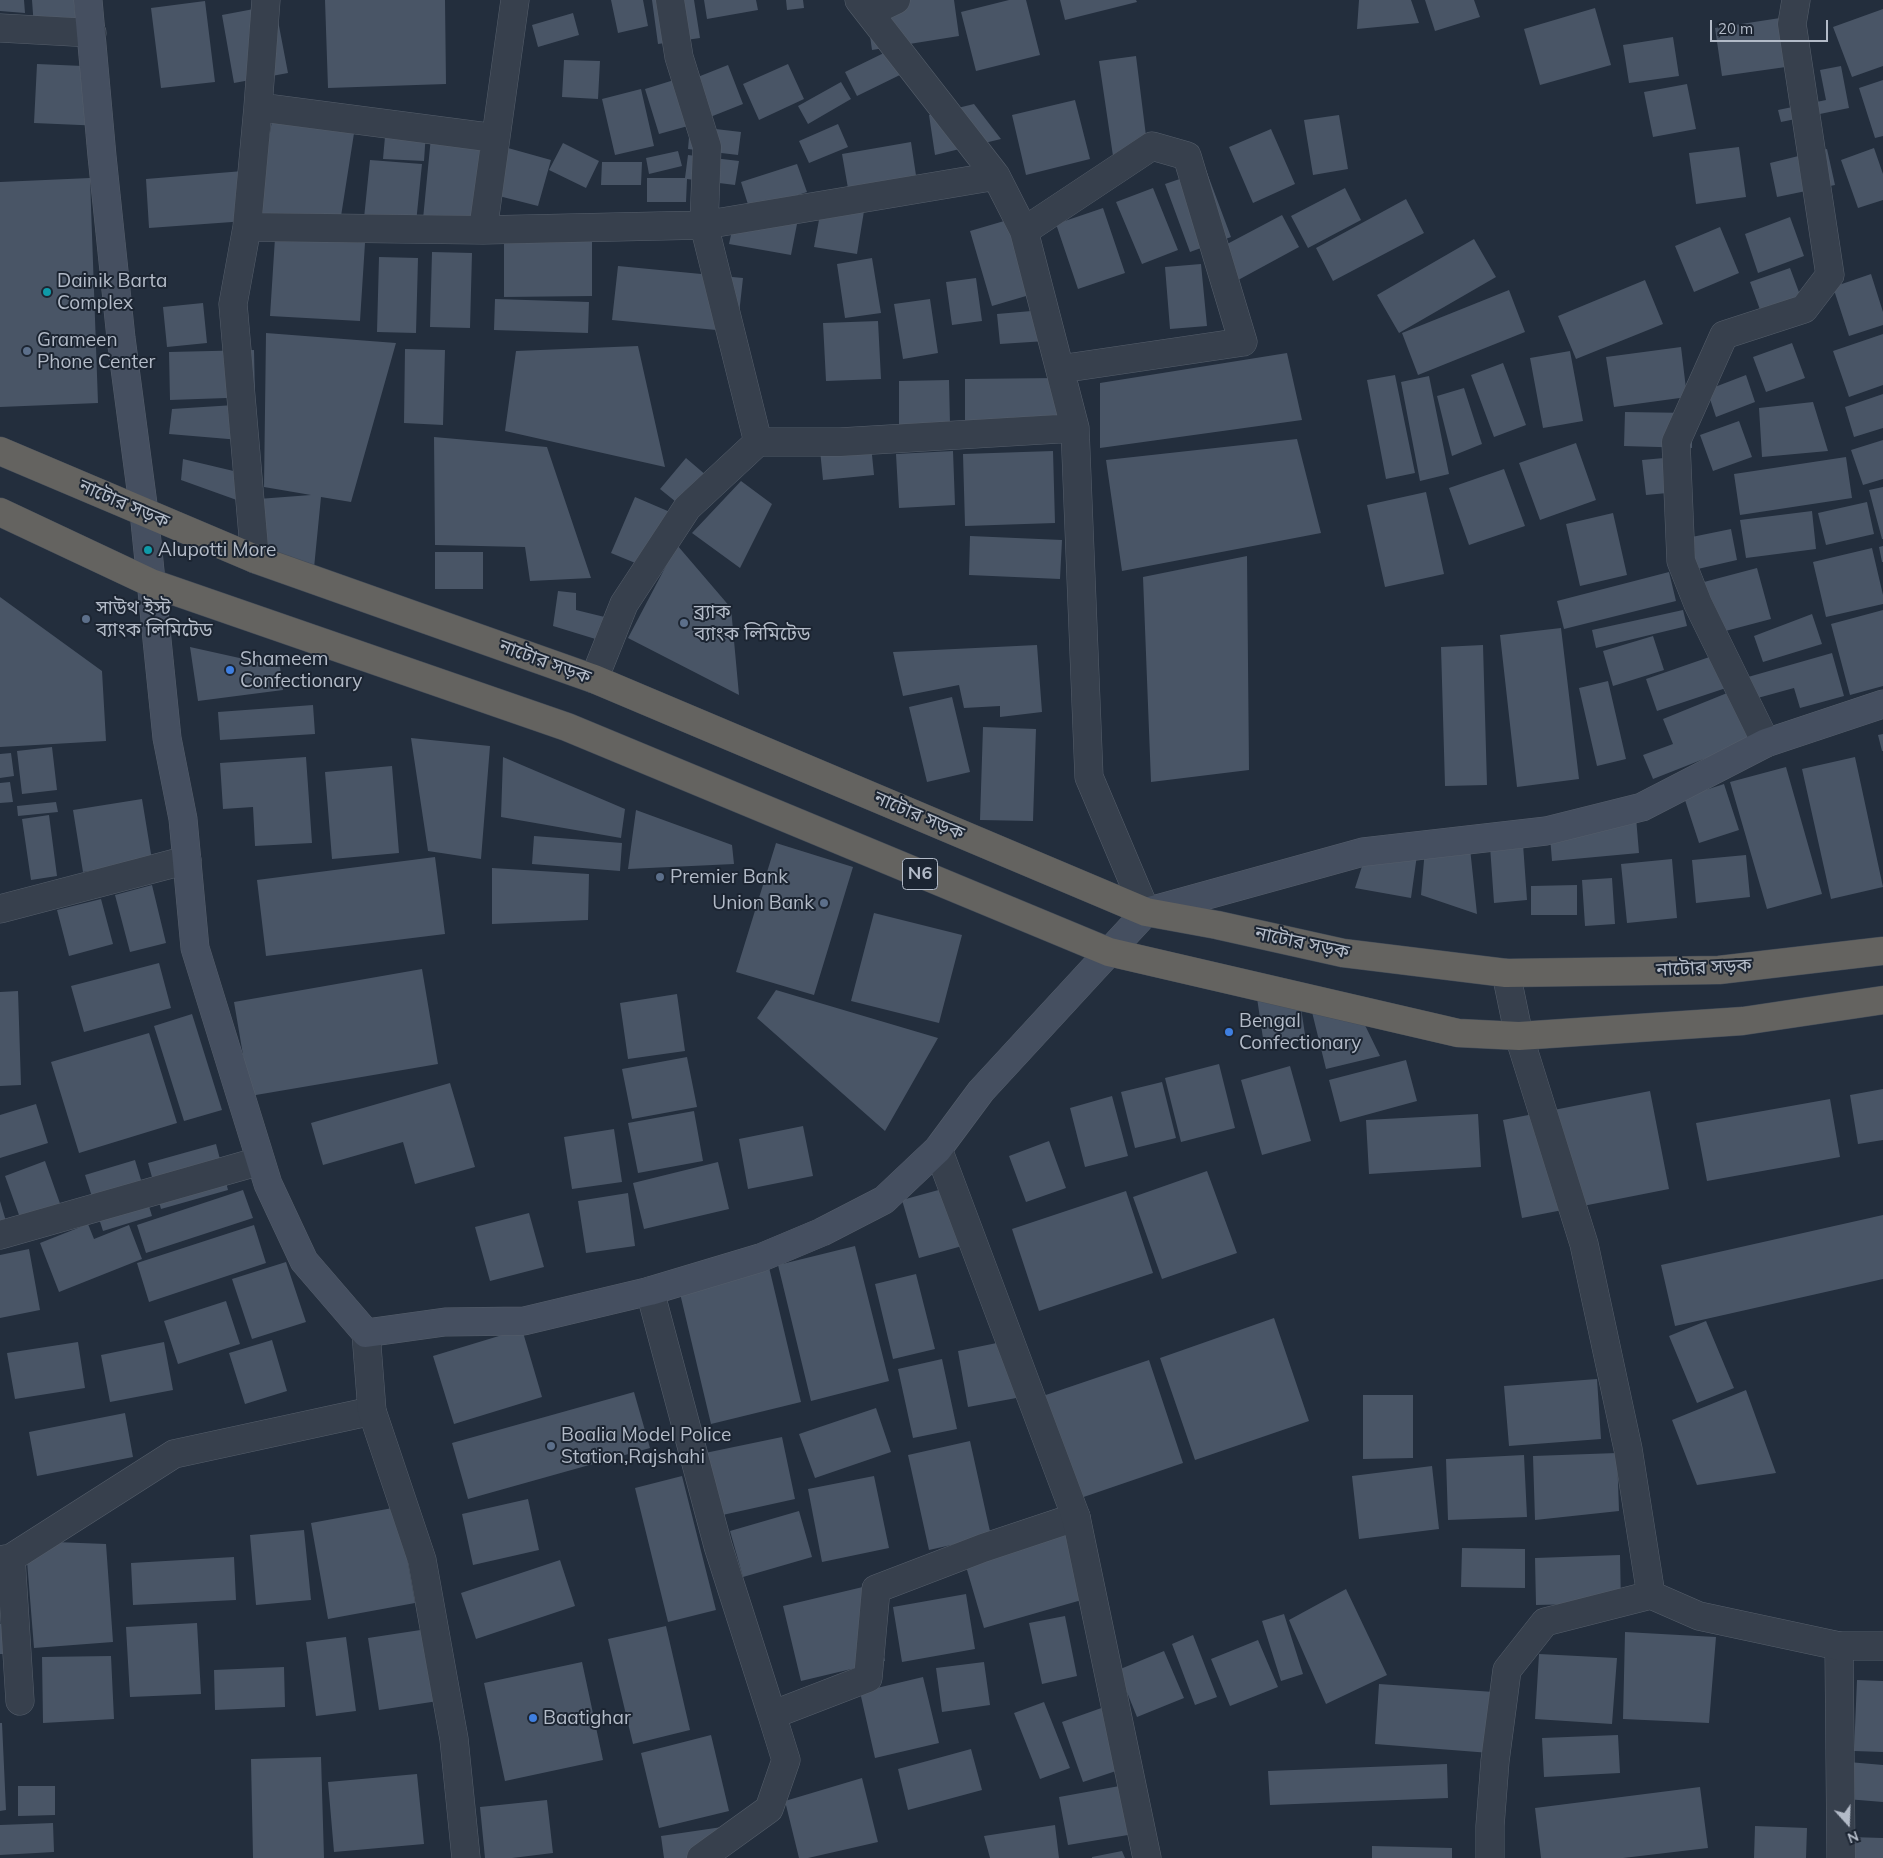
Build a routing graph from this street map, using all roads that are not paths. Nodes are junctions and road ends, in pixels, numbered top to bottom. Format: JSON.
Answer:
{"nodes":[{"id":1,"x":88,"y":0,"type":"edge"},
{"id":2,"x":266,"y":0,"type":"edge"},
{"id":3,"x":515,"y":0,"type":"edge"},
{"id":4,"x":670,"y":0,"type":"edge"},
{"id":5,"x":896,"y":0,"type":"edge"},
{"id":6,"x":1796,"y":0,"type":"edge"},
{"id":7,"x":864,"y":6,"type":"edge"},
{"id":8,"x":0,"y":28,"type":"edge"},
{"id":9,"x":92,"y":33,"type":"junction"},
{"id":10,"x":258,"y":107,"type":"junction"},
{"id":11,"x":495,"y":138,"type":"junction"},
{"id":12,"x":996,"y":176,"type":"junction"},
{"id":13,"x":704,"y":225,"type":"junction"},
{"id":14,"x":247,"y":227,"type":"junction"},
{"id":15,"x":483,"y":230,"type":"junction"},
{"id":16,"x":1024,"y":231,"type":"junction"},
{"id":17,"x":1060,"y":369,"type":"junction"},
{"id":18,"x":1075,"y":428,"type":"junction"},
{"id":19,"x":758,"y":442,"type":"junction"},
{"id":20,"x":0,"y":452,"type":"edge"},
{"id":21,"x":0,"y":512,"type":"edge"},
{"id":22,"x":144,"y":512,"type":"junction"},
{"id":23,"x":255,"y":559,"type":"junction"},
{"id":24,"x":151,"y":582,"type":"junction"},
{"id":25,"x":594,"y":680,"type":"junction"},
{"id":26,"x":1883,"y":704,"type":"edge"},
{"id":27,"x":1766,"y":743,"type":"junction"},
{"id":28,"x":187,"y":860,"type":"junction"},
{"id":29,"x":0,"y":909,"type":"edge"},
{"id":30,"x":1146,"y":912,"type":"junction"},
{"id":31,"x":1883,"y":951,"type":"edge"},
{"id":32,"x":1109,"y":952,"type":"junction"},
{"id":33,"x":1506,"y":973,"type":"junction"},
{"id":34,"x":1883,"y":1000,"type":"edge"},
{"id":35,"x":1519,"y":1036,"type":"junction"},
{"id":36,"x":938,"y":1149,"type":"junction"},
{"id":37,"x":260,"y":1161,"type":"junction"},
{"id":38,"x":0,"y":1235,"type":"edge"},
{"id":39,"x":650,"y":1291,"type":"junction"},
{"id":40,"x":366,"y":1333,"type":"junction"},
{"id":41,"x":372,"y":1411,"type":"junction"},
{"id":42,"x":1076,"y":1517,"type":"junction"},
{"id":43,"x":5,"y":1559,"type":"edge"},
{"id":44,"x":1651,"y":1595,"type":"junction"},
{"id":45,"x":1840,"y":1646,"type":"junction"},
{"id":46,"x":1883,"y":1646,"type":"edge"},
{"id":47,"x":20,"y":1701,"type":"dead end"},
{"id":48,"x":772,"y":1715,"type":"junction"},
{"id":49,"x":466,"y":1858,"type":"edge"},
{"id":50,"x":701,"y":1858,"type":"edge"},
{"id":51,"x":1147,"y":1858,"type":"edge"},
{"id":52,"x":1490,"y":1858,"type":"edge"},
{"id":53,"x":1842,"y":1858,"type":"edge"}],
"edges":[{"from":1,"to":9,"type":"main road"},
{"from":2,"to":10,"type":"street"},
{"from":3,"to":11,"type":"street"},
{"from":4,"to":13,"type":"street"},
{"from":5,"to":7,"type":"street"},
{"from":6,"to":27,"type":"street"},
{"from":7,"to":12,"type":"street"},
{"from":8,"to":9,"type":"street"},
{"from":9,"to":22,"type":"main road"},
{"from":10,"to":11,"type":"street"},
{"from":10,"to":14,"type":"street"},
{"from":11,"to":15,"type":"street"},
{"from":12,"to":13,"type":"street"},
{"from":12,"to":16,"type":"street"},
{"from":13,"to":15,"type":"street"},
{"from":13,"to":19,"type":"street"},
{"from":14,"to":15,"type":"street"},
{"from":14,"to":23,"type":"street"},
{"from":16,"to":17,"type":"street"},
{"from":16,"to":17,"type":"street"},
{"from":17,"to":18,"type":"street"},
{"from":18,"to":19,"type":"street"},
{"from":18,"to":30,"type":"street"},
{"from":19,"to":25,"type":"street"},
{"from":20,"to":22,"type":"highway","name":"নাটোর সড়ক"},
{"from":21,"to":24,"type":"highway","number":"N6"},
{"from":22,"to":23,"type":"highway","name":"নাটোর সড়ক"},
{"from":22,"to":24,"type":"main road"},
{"from":23,"to":25,"type":"highway","name":"নাটোর সড়ক"},
{"from":24,"to":28,"type":"main road"},
{"from":24,"to":32,"type":"highway","number":"N6"},
{"from":25,"to":30,"type":"highway","name":"নাটোর সড়ক"},
{"from":26,"to":27,"type":"main road"},
{"from":27,"to":30,"type":"main road"},
{"from":28,"to":29,"type":"street"},
{"from":28,"to":37,"type":"main road"},
{"from":30,"to":32,"type":"main road"},
{"from":30,"to":33,"type":"highway","name":"নাটোর সড়ক"},
{"from":31,"to":33,"type":"highway","name":"নাটোর সড়ক"},
{"from":32,"to":35,"type":"highway","number":"N6"},
{"from":32,"to":36,"type":"main road"},
{"from":33,"to":35,"type":"street"},
{"from":34,"to":35,"type":"highway","number":"N6"},
{"from":35,"to":44,"type":"street"},
{"from":36,"to":39,"type":"main road"},
{"from":36,"to":42,"type":"street"},
{"from":37,"to":38,"type":"street"},
{"from":37,"to":40,"type":"main road"},
{"from":39,"to":40,"type":"main road"},
{"from":39,"to":48,"type":"street"},
{"from":40,"to":41,"type":"street"},
{"from":41,"to":43,"type":"street"},
{"from":41,"to":49,"type":"street"},
{"from":42,"to":48,"type":"street"},
{"from":42,"to":51,"type":"street"},
{"from":43,"to":47,"type":"street"},
{"from":44,"to":45,"type":"street"},
{"from":44,"to":52,"type":"street"},
{"from":45,"to":46,"type":"street"},
{"from":45,"to":53,"type":"street"},
{"from":48,"to":50,"type":"street"}]}
